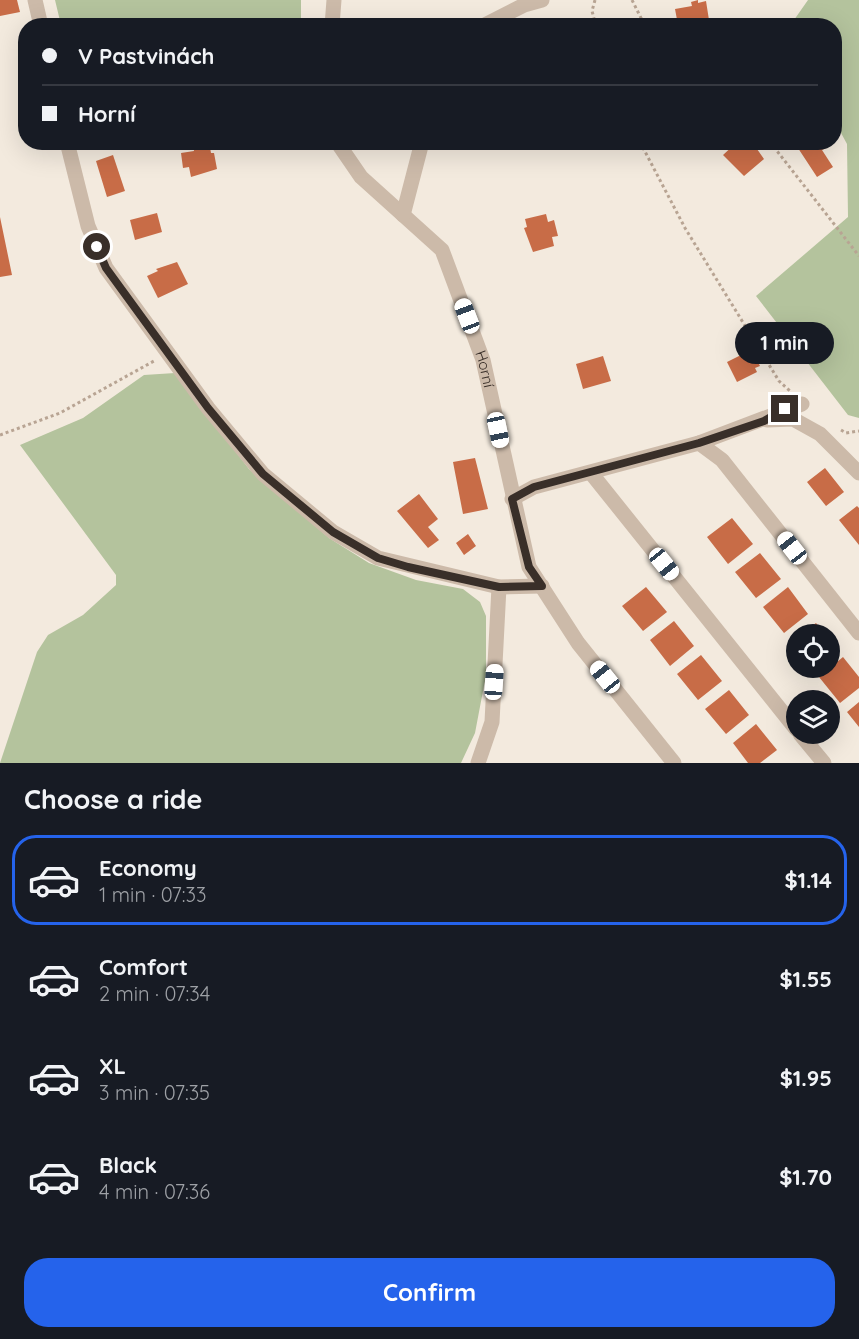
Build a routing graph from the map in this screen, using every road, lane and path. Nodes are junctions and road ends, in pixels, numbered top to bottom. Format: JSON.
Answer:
{"nodes":[{"id":1,"x":35,"y":0,"type":"edge"},
{"id":2,"x":334,"y":0,"type":"edge"},
{"id":3,"x":542,"y":0,"type":"edge"},
{"id":4,"x":595,"y":0,"type":"edge"},
{"id":5,"x":632,"y":0,"type":"edge"},
{"id":6,"x":39,"y":18,"type":"edge"},
{"id":7,"x":333,"y":18,"type":"edge"},
{"id":8,"x":501,"y":18,"type":"edge"},
{"id":9,"x":594,"y":18,"type":"edge"},
{"id":10,"x":641,"y":18,"type":"edge"},
{"id":11,"x":69,"y":150,"type":"edge"},
{"id":12,"x":342,"y":150,"type":"edge"},
{"id":13,"x":420,"y":150,"type":"edge"},
{"id":14,"x":644,"y":150,"type":"edge"},
{"id":15,"x":776,"y":150,"type":"edge"},
{"id":16,"x":403,"y":215,"type":"junction"},
{"id":17,"x":859,"y":256,"type":"edge"},
{"id":18,"x":169,"y":353,"type":"junction"},
{"id":19,"x":802,"y":404,"type":"joint"},
{"id":20,"x":764,"y":421,"type":"junction"},
{"id":21,"x":0,"y":435,"type":"edge"},
{"id":22,"x":699,"y":443,"type":"junction"},
{"id":23,"x":591,"y":472,"type":"junction"},
{"id":24,"x":859,"y":473,"type":"edge"},
{"id":25,"x":512,"y":499,"type":"junction"},
{"id":26,"x":542,"y":586,"type":"junction"},
{"id":27,"x":499,"y":587,"type":"junction"},
{"id":28,"x":859,"y":633,"type":"edge"},
{"id":29,"x":786,"y":716,"type":"edge"},
{"id":30,"x":808,"y":744,"type":"edge"},
{"id":31,"x":478,"y":763,"type":"edge"},
{"id":32,"x":674,"y":763,"type":"edge"},
{"id":33,"x":824,"y":763,"type":"edge"}],
"edges":[{"from":1,"to":6,"type":"street"},
{"from":2,"to":7,"type":"street"},
{"from":3,"to":8,"type":"street"},
{"from":4,"to":9,"type":"path"},
{"from":5,"to":10,"type":"path"},
{"from":11,"to":18,"type":"street"},
{"from":12,"to":16,"type":"street","name":"Horní"},
{"from":13,"to":16,"type":"street"},
{"from":14,"to":19,"type":"path"},
{"from":15,"to":17,"type":"path"},
{"from":16,"to":25,"type":"street","name":"Horní"},
{"from":18,"to":21,"type":"path"},
{"from":18,"to":27,"type":"street"},
{"from":19,"to":20,"type":"street"},
{"from":20,"to":22,"type":"street"},
{"from":20,"to":24,"type":"street"},
{"from":22,"to":23,"type":"street"},
{"from":22,"to":28,"type":"street"},
{"from":23,"to":25,"type":"street"},
{"from":23,"to":29,"type":"street"},
{"from":25,"to":26,"type":"street","name":"Horní"},
{"from":26,"to":27,"type":"street"},
{"from":26,"to":32,"type":"street","name":"Horní"},
{"from":27,"to":31,"type":"street"},
{"from":30,"to":33,"type":"street"}]}
